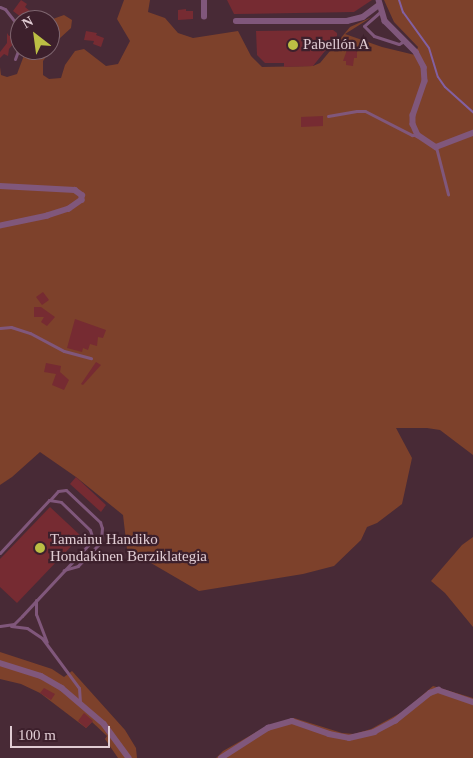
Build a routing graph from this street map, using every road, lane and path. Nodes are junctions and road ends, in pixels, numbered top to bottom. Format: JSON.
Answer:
{"nodes":[{"id":1,"x":204,"y":0,"type":"edge"},
{"id":2,"x":379,"y":2,"type":"edge"},
{"id":3,"x":0,"y":7,"type":"edge"},
{"id":4,"x":380,"y":12,"type":"junction"},
{"id":5,"x":10,"y":14,"type":"edge"},
{"id":6,"x":204,"y":17,"type":"dead end"},
{"id":7,"x":236,"y":21,"type":"dead end"},
{"id":8,"x":404,"y":41,"type":"junction"},
{"id":9,"x":328,"y":116,"type":"dead end"},
{"id":10,"x":473,"y":134,"type":"edge"},
{"id":11,"x":418,"y":136,"type":"junction"},
{"id":12,"x":436,"y":147,"type":"junction"},
{"id":13,"x":0,"y":186,"type":"edge"},
{"id":14,"x":448,"y":194,"type":"dead end"},
{"id":15,"x":0,"y":226,"type":"edge"},
{"id":16,"x":0,"y":328,"type":"edge"},
{"id":17,"x":91,"y":358,"type":"dead end"},
{"id":18,"x":49,"y":500,"type":"junction"},
{"id":19,"x":0,"y":553,"type":"edge"},
{"id":20,"x":64,"y":570,"type":"junction"},
{"id":21,"x":36,"y":600,"type":"junction"},
{"id":22,"x":0,"y":626,"type":"edge"},
{"id":23,"x":8,"y":626,"type":"junction"},
{"id":24,"x":48,"y":644,"type":"junction"},
{"id":25,"x":0,"y":663,"type":"edge"},
{"id":26,"x":80,"y":702,"type":"junction"},
{"id":27,"x":473,"y":702,"type":"edge"},
{"id":28,"x":128,"y":758,"type":"edge"},
{"id":29,"x":221,"y":758,"type":"edge"}],
"edges":[{"from":1,"to":6,"type":"street"},
{"from":2,"to":4,"type":"street"},
{"from":2,"to":7,"type":"street"},
{"from":3,"to":5,"type":"lane"},
{"from":4,"to":8,"type":"street"},
{"from":4,"to":8,"type":"lane"},
{"from":8,"to":11,"type":"street"},
{"from":9,"to":11,"type":"lane"},
{"from":10,"to":12,"type":"street"},
{"from":11,"to":12,"type":"street"},
{"from":12,"to":14,"type":"lane"},
{"from":13,"to":15,"type":"street"},
{"from":16,"to":17,"type":"lane"},
{"from":18,"to":19,"type":"lane"},
{"from":18,"to":20,"type":"lane"},
{"from":18,"to":20,"type":"lane"},
{"from":20,"to":21,"type":"lane"},
{"from":21,"to":23,"type":"lane"},
{"from":21,"to":24,"type":"lane"},
{"from":22,"to":23,"type":"lane"},
{"from":23,"to":24,"type":"lane"},
{"from":24,"to":26,"type":"lane"},
{"from":25,"to":26,"type":"street"},
{"from":26,"to":28,"type":"street"},
{"from":27,"to":29,"type":"street"}]}
